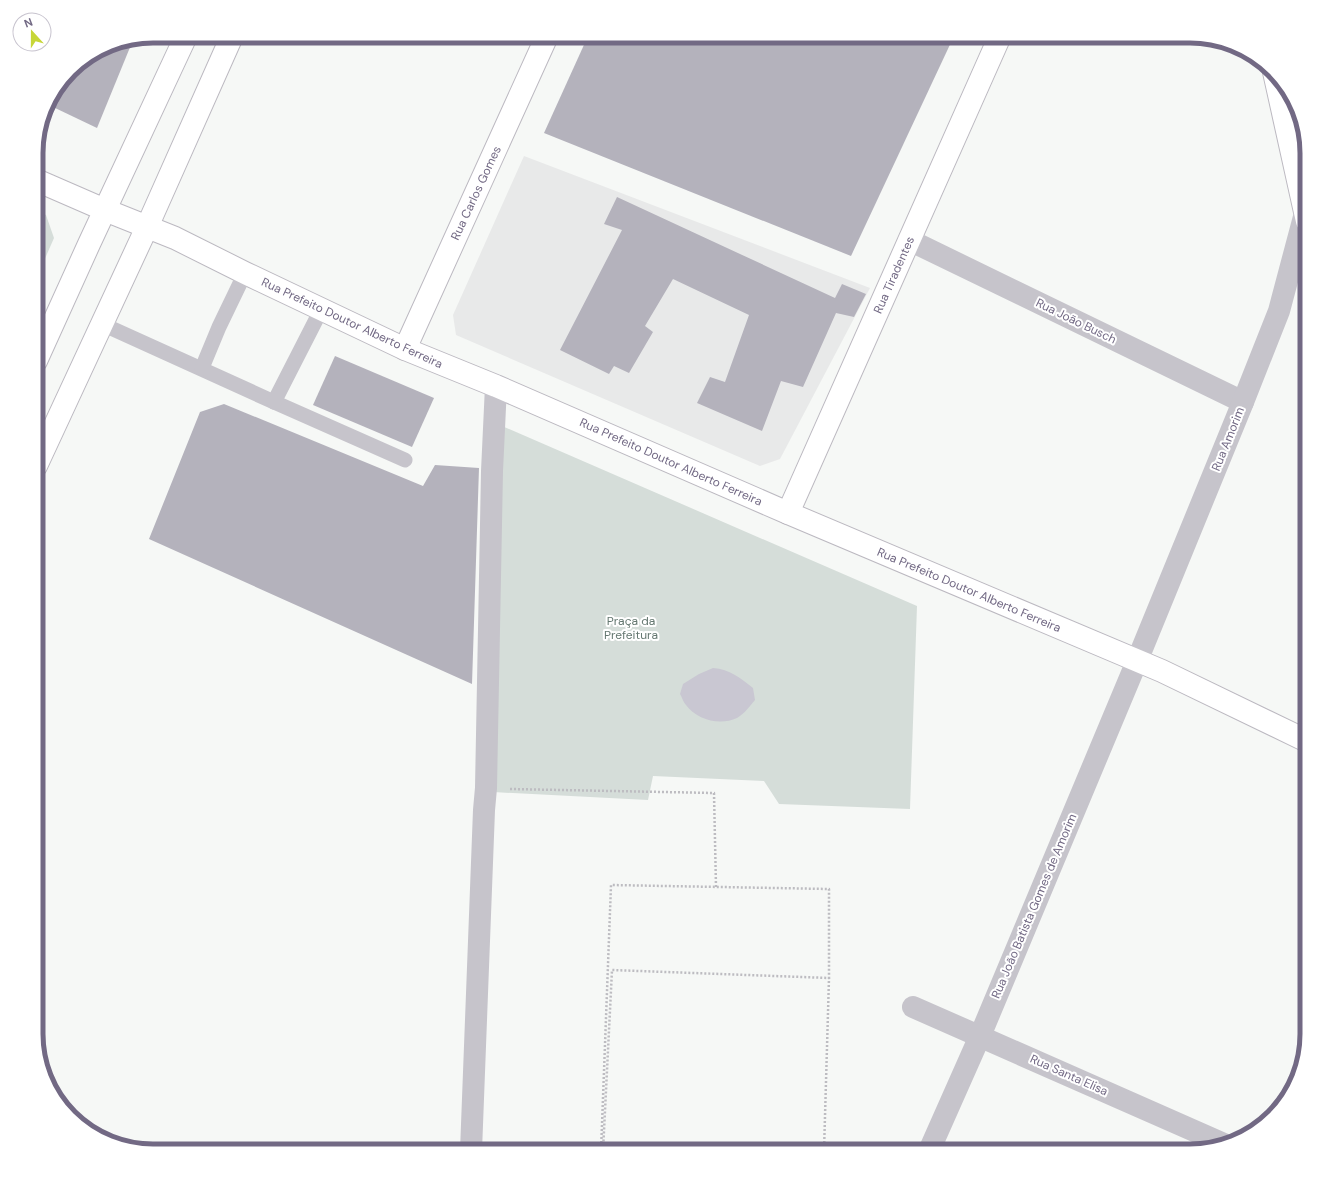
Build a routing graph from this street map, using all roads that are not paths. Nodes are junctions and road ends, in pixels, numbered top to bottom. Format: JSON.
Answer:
{"nodes":[{"id":1,"x":183,"y":43,"type":"edge"},
{"id":2,"x":229,"y":43,"type":"edge"},
{"id":3,"x":544,"y":43,"type":"edge"},
{"id":4,"x":997,"y":43,"type":"edge"},
{"id":5,"x":1277,"y":86,"type":"edge"},
{"id":6,"x":43,"y":183,"type":"edge"},
{"id":7,"x":1300,"y":188,"type":"edge"},
{"id":8,"x":105,"y":210,"type":"junction"},
{"id":9,"x":147,"y":227,"type":"junction"},
{"id":10,"x":1300,"y":236,"type":"edge"},
{"id":11,"x":909,"y":240,"type":"junction"},
{"id":12,"x":245,"y":273,"type":"junction"},
{"id":13,"x":321,"y":310,"type":"junction"},
{"id":14,"x":102,"y":324,"type":"junction"},
{"id":15,"x":43,"y":346,"type":"edge"},
{"id":16,"x":405,"y":349,"type":"junction"},
{"id":17,"x":202,"y":368,"type":"junction"},
{"id":18,"x":496,"y":386,"type":"junction"},
{"id":19,"x":274,"y":402,"type":"junction"},
{"id":20,"x":1243,"y":402,"type":"junction"},
{"id":21,"x":43,"y":451,"type":"edge"},
{"id":22,"x":405,"y":460,"type":"dead end"},
{"id":23,"x":788,"y":513,"type":"junction"},
{"id":24,"x":1137,"y":661,"type":"junction"},
{"id":25,"x":1300,"y":739,"type":"edge"},
{"id":26,"x":913,"y":1007,"type":"dead end"},
{"id":27,"x":980,"y":1036,"type":"junction"},
{"id":28,"x":1216,"y":1141,"type":"edge"},
{"id":29,"x":471,"y":1144,"type":"edge"},
{"id":30,"x":932,"y":1144,"type":"edge"}],
"edges":[{"from":1,"to":8,"type":"street"},
{"from":2,"to":9,"type":"street"},
{"from":3,"to":16,"type":"street","name":"Rua Carlos Gomes"},
{"from":4,"to":11,"type":"street","name":"Rua Tiradentes"},
{"from":5,"to":7,"type":"street"},
{"from":6,"to":8,"type":"street","name":"Rua Prefeito Doutor Alberto Ferreira"},
{"from":8,"to":9,"type":"street","name":"Rua Prefeito Doutor Alberto Ferreira"},
{"from":8,"to":15,"type":"street"},
{"from":9,"to":12,"type":"street","name":"Rua Prefeito Doutor Alberto Ferreira"},
{"from":9,"to":14,"type":"street"},
{"from":10,"to":20,"type":"street","name":"Rua Amorim"},
{"from":11,"to":20,"type":"street","name":"Rua João Busch"},
{"from":11,"to":23,"type":"street","name":"Rua Tiradentes"},
{"from":12,"to":13,"type":"street","name":"Rua Prefeito Doutor Alberto Ferreira"},
{"from":12,"to":17,"type":"lane"},
{"from":13,"to":16,"type":"street","name":"Rua Prefeito Doutor Alberto Ferreira"},
{"from":13,"to":19,"type":"lane"},
{"from":14,"to":17,"type":"lane"},
{"from":14,"to":21,"type":"street"},
{"from":16,"to":18,"type":"street","name":"Rua Prefeito Doutor Alberto Ferreira"},
{"from":17,"to":19,"type":"lane"},
{"from":18,"to":23,"type":"street","name":"Rua Prefeito Doutor Alberto Ferreira"},
{"from":18,"to":29,"type":"street"},
{"from":19,"to":22,"type":"lane"},
{"from":20,"to":24,"type":"street","name":"Rua Amorim"},
{"from":23,"to":24,"type":"street","name":"Rua Prefeito Doutor Alberto Ferreira"},
{"from":24,"to":25,"type":"street","name":"Rua Prefeito Doutor Alberto Ferreira"},
{"from":24,"to":27,"type":"street","name":"Rua João Batista Gomes de Amorim"},
{"from":26,"to":27,"type":"street","name":"Rua Santa Elisa"},
{"from":27,"to":28,"type":"street","name":"Rua Santa Elisa"},
{"from":27,"to":30,"type":"street","name":"Rua João Batista Gomes de Amorim"}]}
